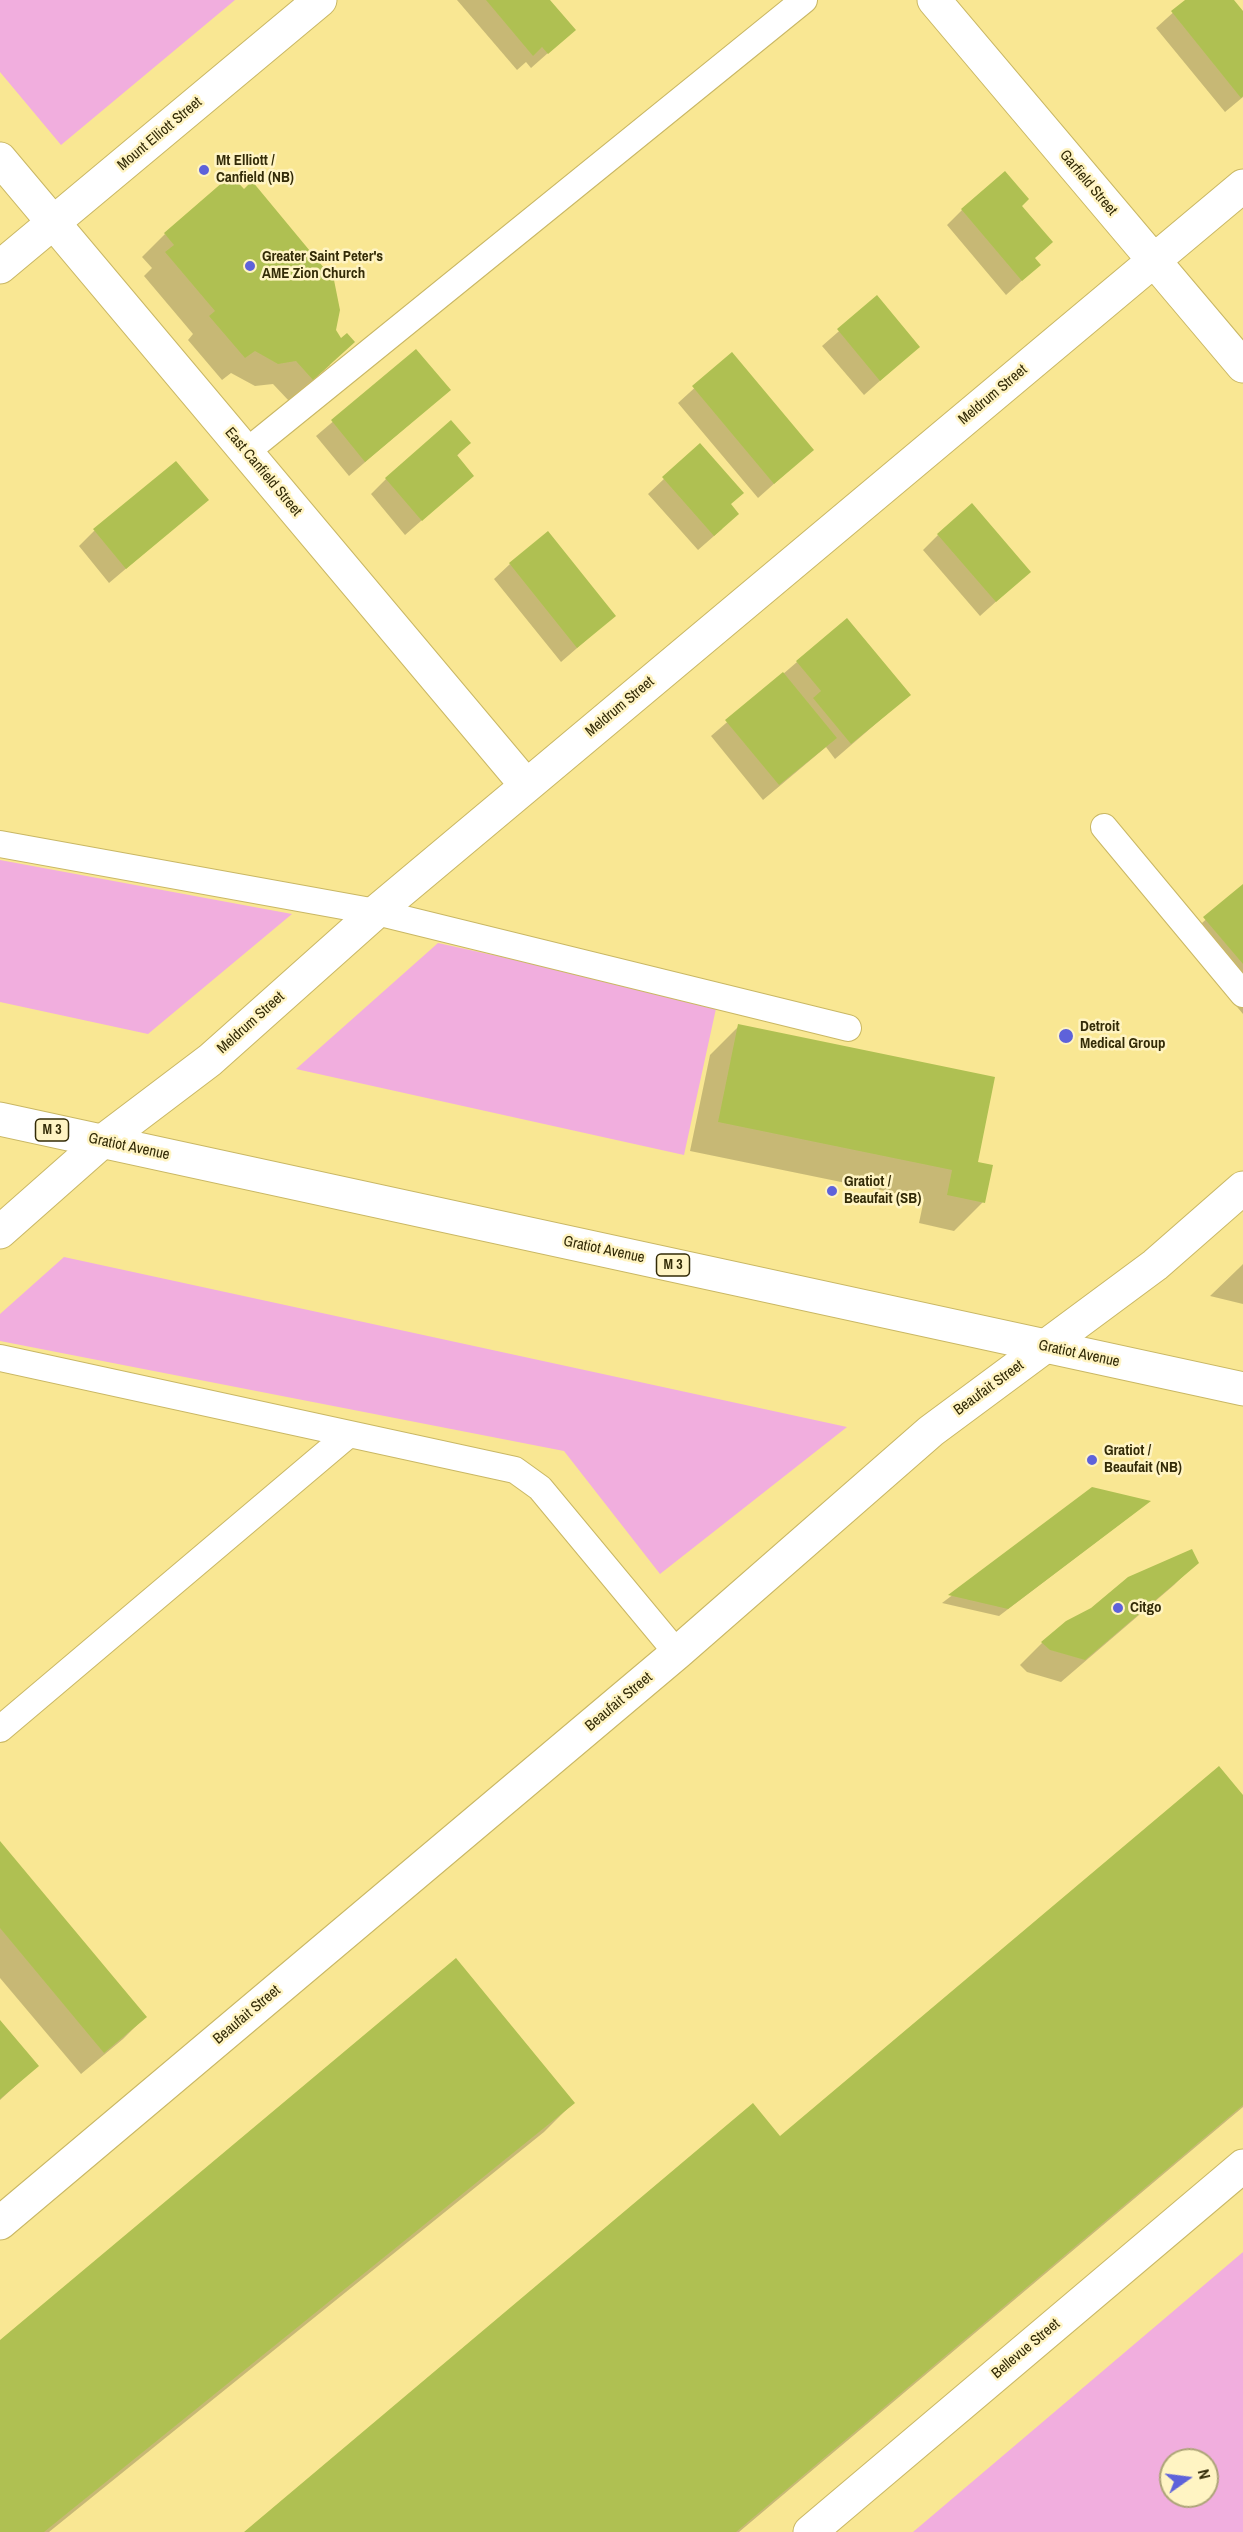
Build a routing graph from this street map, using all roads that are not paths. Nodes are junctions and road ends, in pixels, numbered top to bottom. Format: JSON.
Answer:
{"nodes":[{"id":1,"x":320,"y":0,"type":"edge"},
{"id":2,"x":804,"y":0,"type":"edge"},
{"id":3,"x":934,"y":0,"type":"edge"},
{"id":4,"x":0,"y":159,"type":"edge"},
{"id":5,"x":1243,"y":186,"type":"edge"},
{"id":6,"x":54,"y":222,"type":"junction"},
{"id":7,"x":1153,"y":261,"type":"junction"},
{"id":8,"x":0,"y":267,"type":"edge"},
{"id":9,"x":1243,"y":366,"type":"edge"},
{"id":10,"x":246,"y":452,"type":"junction"},
{"id":11,"x":526,"y":785,"type":"junction"},
{"id":12,"x":1104,"y":827,"type":"dead end"},
{"id":13,"x":0,"y":844,"type":"edge"},
{"id":14,"x":376,"y":912,"type":"junction"},
{"id":15,"x":1243,"y":994,"type":"edge"},
{"id":16,"x":848,"y":1028,"type":"dead end"},
{"id":17,"x":0,"y":1119,"type":"edge"},
{"id":18,"x":103,"y":1141,"type":"junction"},
{"id":19,"x":1243,"y":1188,"type":"edge"},
{"id":20,"x":0,"y":1232,"type":"edge"},
{"id":21,"x":1045,"y":1347,"type":"junction"},
{"id":22,"x":0,"y":1358,"type":"edge"},
{"id":23,"x":1243,"y":1389,"type":"edge"},
{"id":24,"x":349,"y":1434,"type":"junction"},
{"id":25,"x":677,"y":1653,"type":"junction"},
{"id":26,"x":0,"y":1729,"type":"edge"},
{"id":27,"x":1243,"y":2166,"type":"edge"},
{"id":28,"x":0,"y":2223,"type":"edge"},
{"id":29,"x":810,"y":2532,"type":"edge"}],
"edges":[{"from":1,"to":6,"type":"street","name":"Mount Elliott Street"},
{"from":2,"to":10,"type":"lane"},
{"from":3,"to":7,"type":"street","name":"Garfield Street"},
{"from":4,"to":6,"type":"street","name":"East Canfield Street"},
{"from":5,"to":7,"type":"street","name":"Meldrum Street"},
{"from":6,"to":8,"type":"street","name":"Mount Elliott Street"},
{"from":6,"to":10,"type":"street","name":"East Canfield Street"},
{"from":7,"to":9,"type":"street","name":"Garfield Street"},
{"from":7,"to":11,"type":"street","name":"Meldrum Street"},
{"from":10,"to":11,"type":"street","name":"East Canfield Street"},
{"from":11,"to":14,"type":"street","name":"Meldrum Street"},
{"from":12,"to":15,"type":"lane"},
{"from":13,"to":14,"type":"lane"},
{"from":14,"to":16,"type":"lane"},
{"from":14,"to":18,"type":"street","name":"Meldrum Street"},
{"from":17,"to":18,"type":"street","name":"Gratiot Avenue","number":"M 3"},
{"from":18,"to":20,"type":"street","name":"Meldrum Street"},
{"from":18,"to":21,"type":"street","name":"Gratiot Avenue","number":"M 3"},
{"from":19,"to":21,"type":"street","name":"Beaufait Street"},
{"from":21,"to":23,"type":"street","name":"Gratiot Avenue","number":"M 3"},
{"from":21,"to":25,"type":"street","name":"Beaufait Street"},
{"from":22,"to":24,"type":"lane"},
{"from":24,"to":25,"type":"lane"},
{"from":24,"to":26,"type":"lane"},
{"from":25,"to":28,"type":"street","name":"Beaufait Street"},
{"from":27,"to":29,"type":"street","name":"Bellevue Street"}]}
